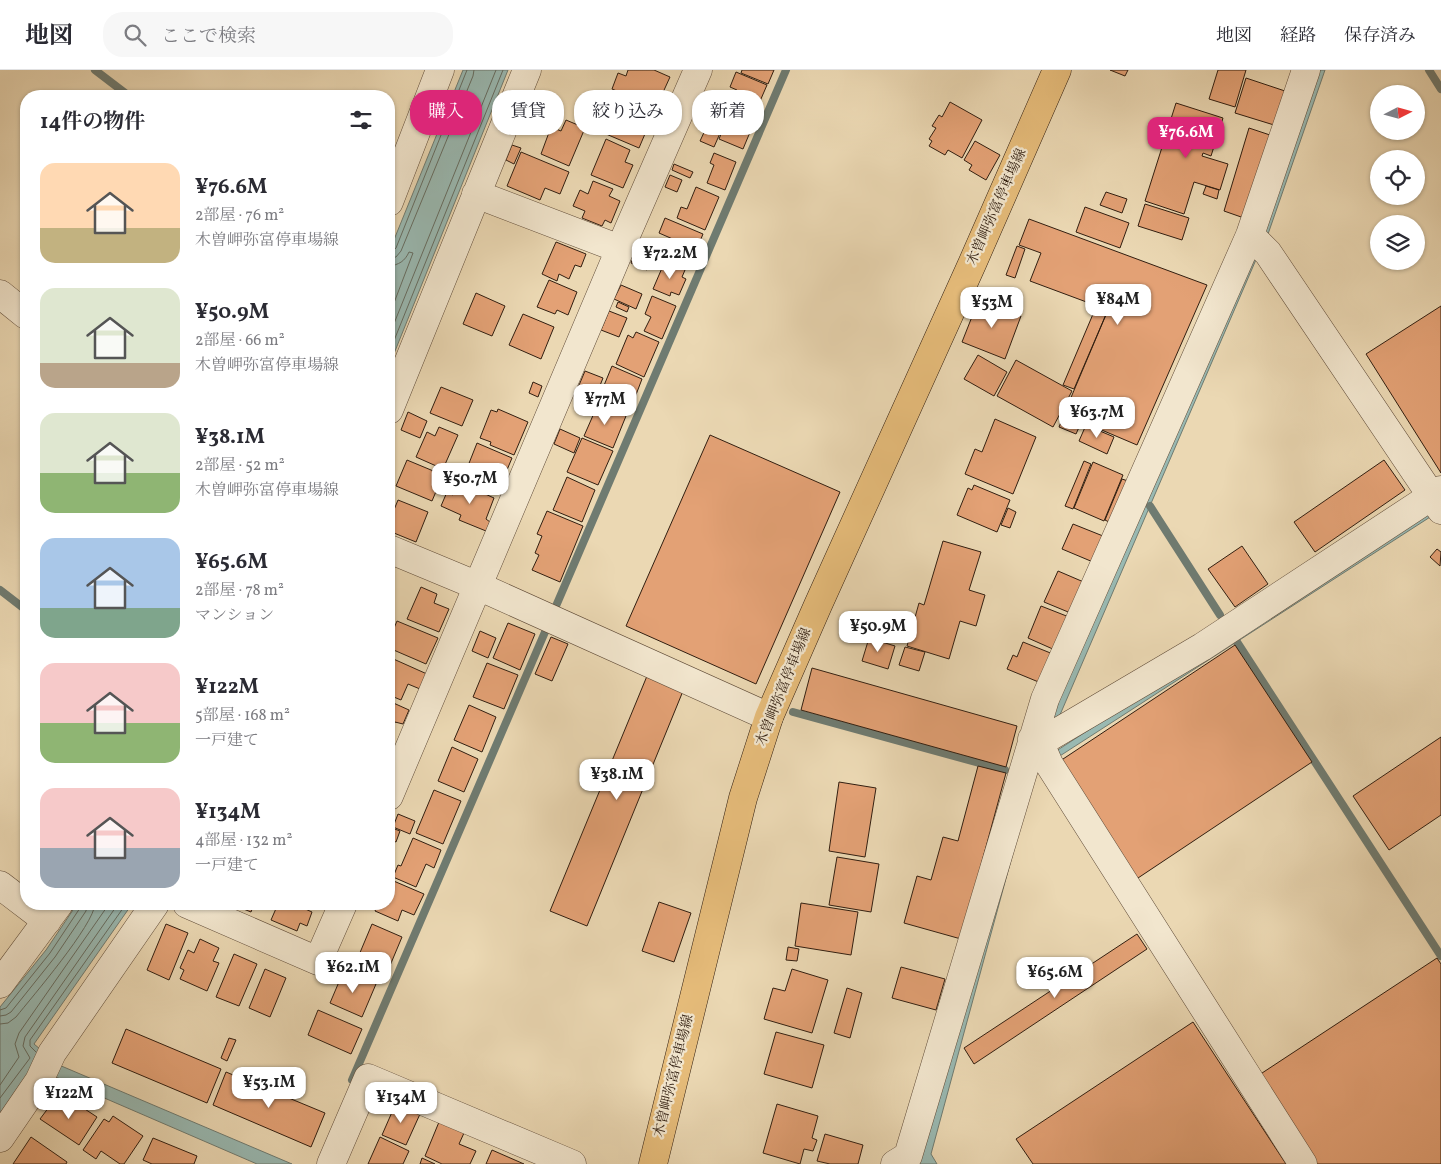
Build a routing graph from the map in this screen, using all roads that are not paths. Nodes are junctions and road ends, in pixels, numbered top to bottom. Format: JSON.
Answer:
{"nodes":[{"id":1,"x":440,"y":70,"type":"edge"},
{"id":2,"x":527,"y":70,"type":"edge"},
{"id":3,"x":698,"y":70,"type":"edge"},
{"id":4,"x":1057,"y":70,"type":"edge"},
{"id":5,"x":1306,"y":70,"type":"edge"},
{"id":6,"x":395,"y":186,"type":"edge"},
{"id":7,"x":476,"y":194,"type":"junction"},
{"id":8,"x":1257,"y":242,"type":"junction"},
{"id":9,"x":620,"y":249,"type":"junction"},
{"id":10,"x":0,"y":294,"type":"edge"},
{"id":11,"x":20,"y":310,"type":"edge"},
{"id":12,"x":395,"y":395,"type":"edge"},
{"id":13,"x":1437,"y":499,"type":"edge"},
{"id":14,"x":395,"y":551,"type":"edge"},
{"id":15,"x":478,"y":586,"type":"junction"},
{"id":16,"x":769,"y":717,"type":"junction"},
{"id":17,"x":1043,"y":745,"type":"junction"},
{"id":18,"x":395,"y":782,"type":"edge"},
{"id":19,"x":0,"y":885,"type":"edge"},
{"id":20,"x":20,"y":895,"type":"edge"},
{"id":21,"x":151,"y":910,"type":"edge"},
{"id":22,"x":201,"y":910,"type":"edge"},
{"id":23,"x":340,"y":910,"type":"edge"},
{"id":24,"x":53,"y":912,"type":"edge"},
{"id":25,"x":0,"y":984,"type":"edge"},
{"id":26,"x":0,"y":1138,"type":"edge"},
{"id":27,"x":907,"y":1162,"type":"edge"},
{"id":28,"x":331,"y":1164,"type":"edge"},
{"id":29,"x":572,"y":1164,"type":"edge"},
{"id":30,"x":652,"y":1164,"type":"edge"},
{"id":31,"x":1303,"y":1164,"type":"edge"}],
"edges":[{"from":1,"to":6,"type":"street"},
{"from":2,"to":7,"type":"street"},
{"from":3,"to":9,"type":"street"},
{"from":4,"to":16,"type":"main road","name":"木曽岬弥富停車場線"},
{"from":5,"to":8,"type":"street"},
{"from":7,"to":9,"type":"street"},
{"from":7,"to":12,"type":"street"},
{"from":8,"to":13,"type":"street"},
{"from":8,"to":17,"type":"street"},
{"from":9,"to":15,"type":"street"},
{"from":10,"to":11,"type":"street"},
{"from":13,"to":17,"type":"street"},
{"from":14,"to":15,"type":"street"},
{"from":15,"to":16,"type":"street"},
{"from":15,"to":18,"type":"street"},
{"from":16,"to":30,"type":"main road","name":"木曽岬弥富停車場線"},
{"from":17,"to":27,"type":"street"},
{"from":17,"to":31,"type":"street"},
{"from":19,"to":20,"type":"street"},
{"from":21,"to":26,"type":"street"},
{"from":22,"to":23,"type":"street"},
{"from":24,"to":25,"type":"street"},
{"from":28,"to":29,"type":"street"}]}
